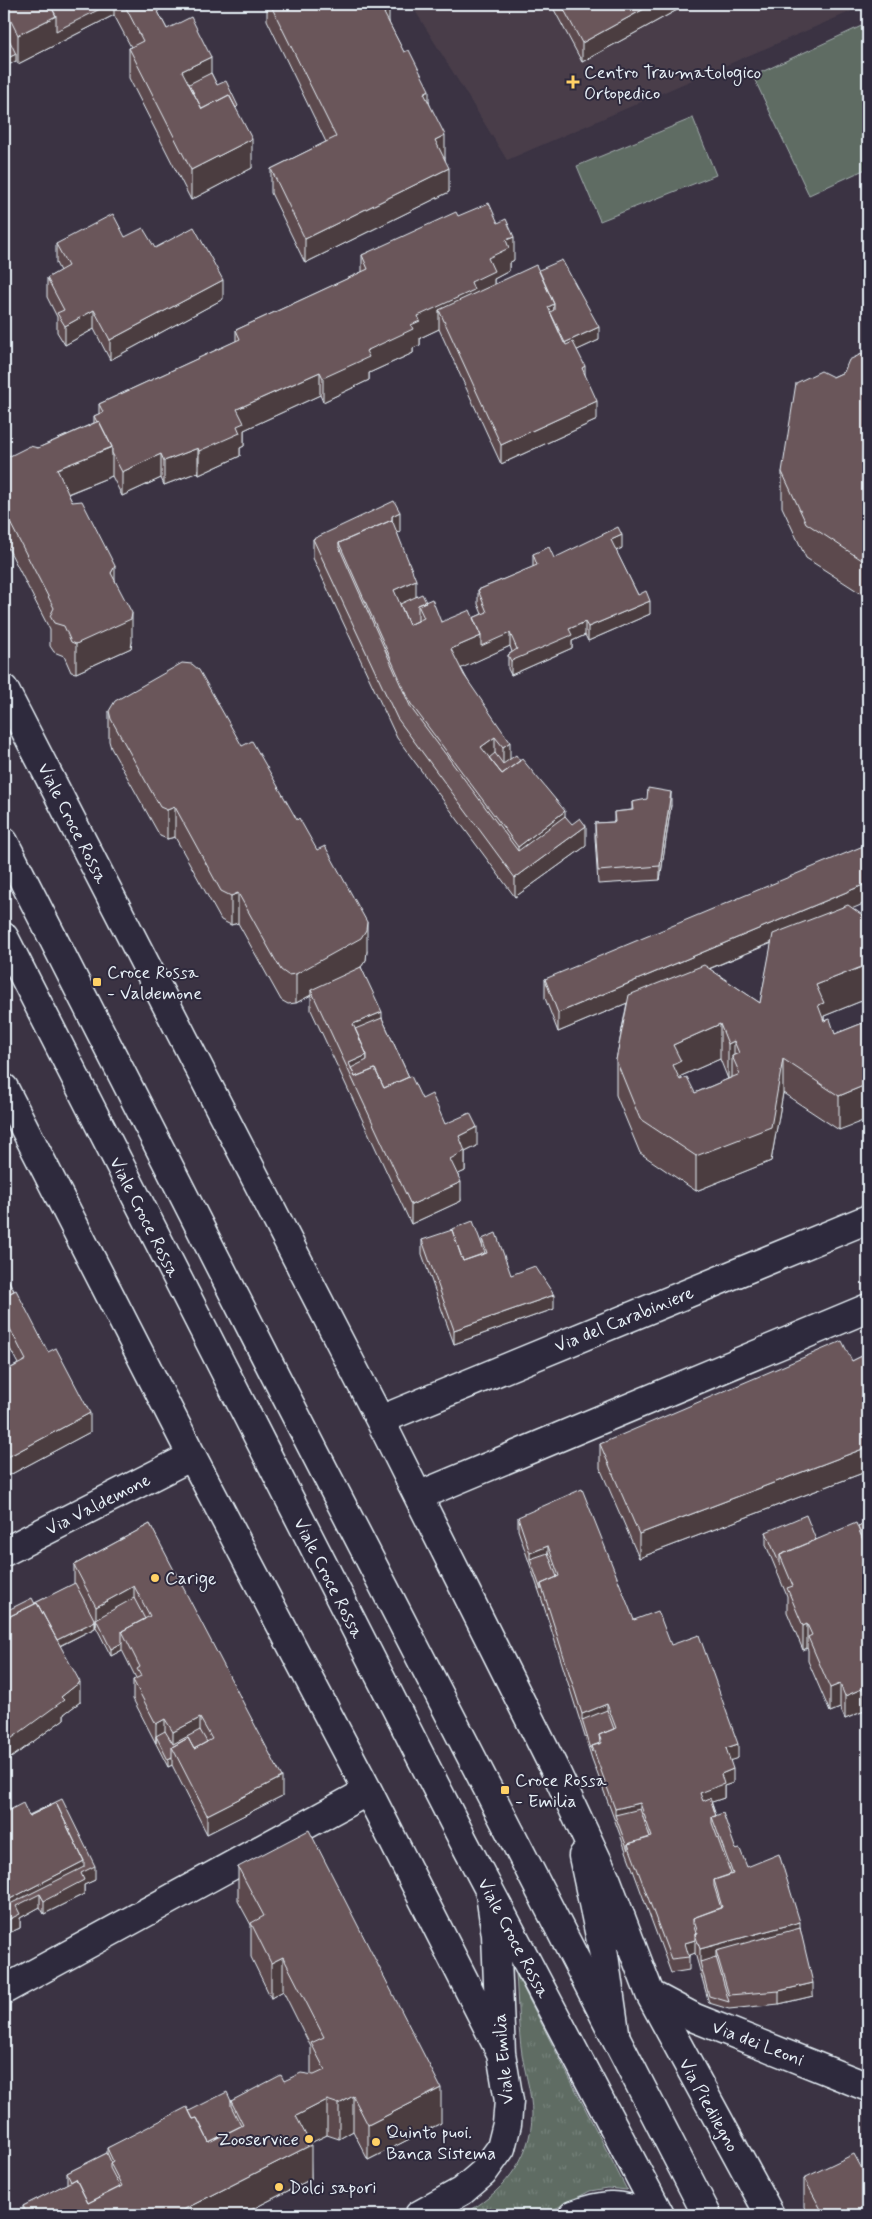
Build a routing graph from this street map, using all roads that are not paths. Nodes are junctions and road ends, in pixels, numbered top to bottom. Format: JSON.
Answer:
{"nodes":[{"id":1,"x":4,"y":689,"type":"edge"},
{"id":2,"x":4,"y":842,"type":"edge"},
{"id":3,"x":4,"y":937,"type":"edge"},
{"id":4,"x":4,"y":1088,"type":"edge"},
{"id":5,"x":868,"y":1219,"type":"edge"},
{"id":6,"x":868,"y":1308,"type":"edge"},
{"id":7,"x":380,"y":1420,"type":"junction"},
{"id":8,"x":192,"y":1456,"type":"junction"},
{"id":9,"x":418,"y":1496,"type":"junction"},
{"id":10,"x":4,"y":1552,"type":"edge"},
{"id":11,"x":368,"y":1791,"type":"junction"},
{"id":12,"x":574,"y":1814,"type":"junction"},
{"id":13,"x":490,"y":1893,"type":"junction"},
{"id":14,"x":4,"y":1990,"type":"edge"},
{"id":15,"x":650,"y":1994,"type":"junction"},
{"id":16,"x":615,"y":2032,"type":"junction"},
{"id":17,"x":501,"y":2053,"type":"junction"},
{"id":18,"x":868,"y":2087,"type":"edge"},
{"id":19,"x":419,"y":2215,"type":"edge"},
{"id":20,"x":573,"y":2215,"type":"edge"},
{"id":21,"x":646,"y":2215,"type":"edge"},
{"id":22,"x":660,"y":2215,"type":"edge"},
{"id":23,"x":707,"y":2215,"type":"edge"},
{"id":24,"x":770,"y":2215,"type":"edge"}],
"edges":[{"from":1,"to":7,"type":"street","name":"Viale Croce Rossa"},
{"from":2,"to":16,"type":"street","name":"Viale Croce Rossa"},
{"from":3,"to":13,"type":"street","name":"Viale Croce Rossa"},
{"from":4,"to":8,"type":"street"},
{"from":5,"to":7,"type":"street","name":"Via del Carabiniere"},
{"from":6,"to":9,"type":"street"},
{"from":7,"to":9,"type":"street","name":"Viale Croce Rossa"},
{"from":8,"to":10,"type":"street","name":"Via Valdemone"},
{"from":8,"to":11,"type":"street"},
{"from":9,"to":12,"type":"street","name":"Viale Croce Rossa"},
{"from":11,"to":14,"type":"street"},
{"from":11,"to":17,"type":"street"},
{"from":12,"to":15,"type":"street","name":"Viale Croce Rossa"},
{"from":12,"to":16,"type":"street","name":"Viale Croce Rossa"},
{"from":13,"to":17,"type":"street","name":"Viale Emilia"},
{"from":13,"to":22,"type":"street","name":"Viale Croce Rossa"},
{"from":15,"to":18,"type":"street","name":"Via dei Leoni"},
{"from":15,"to":24,"type":"street","name":"Via Piedilegno"},
{"from":16,"to":23,"type":"street","name":"Viale Croce Rossa"},
{"from":17,"to":19,"type":"street","name":"Viale Emilia"},
{"from":20,"to":21,"type":"street"}]}
